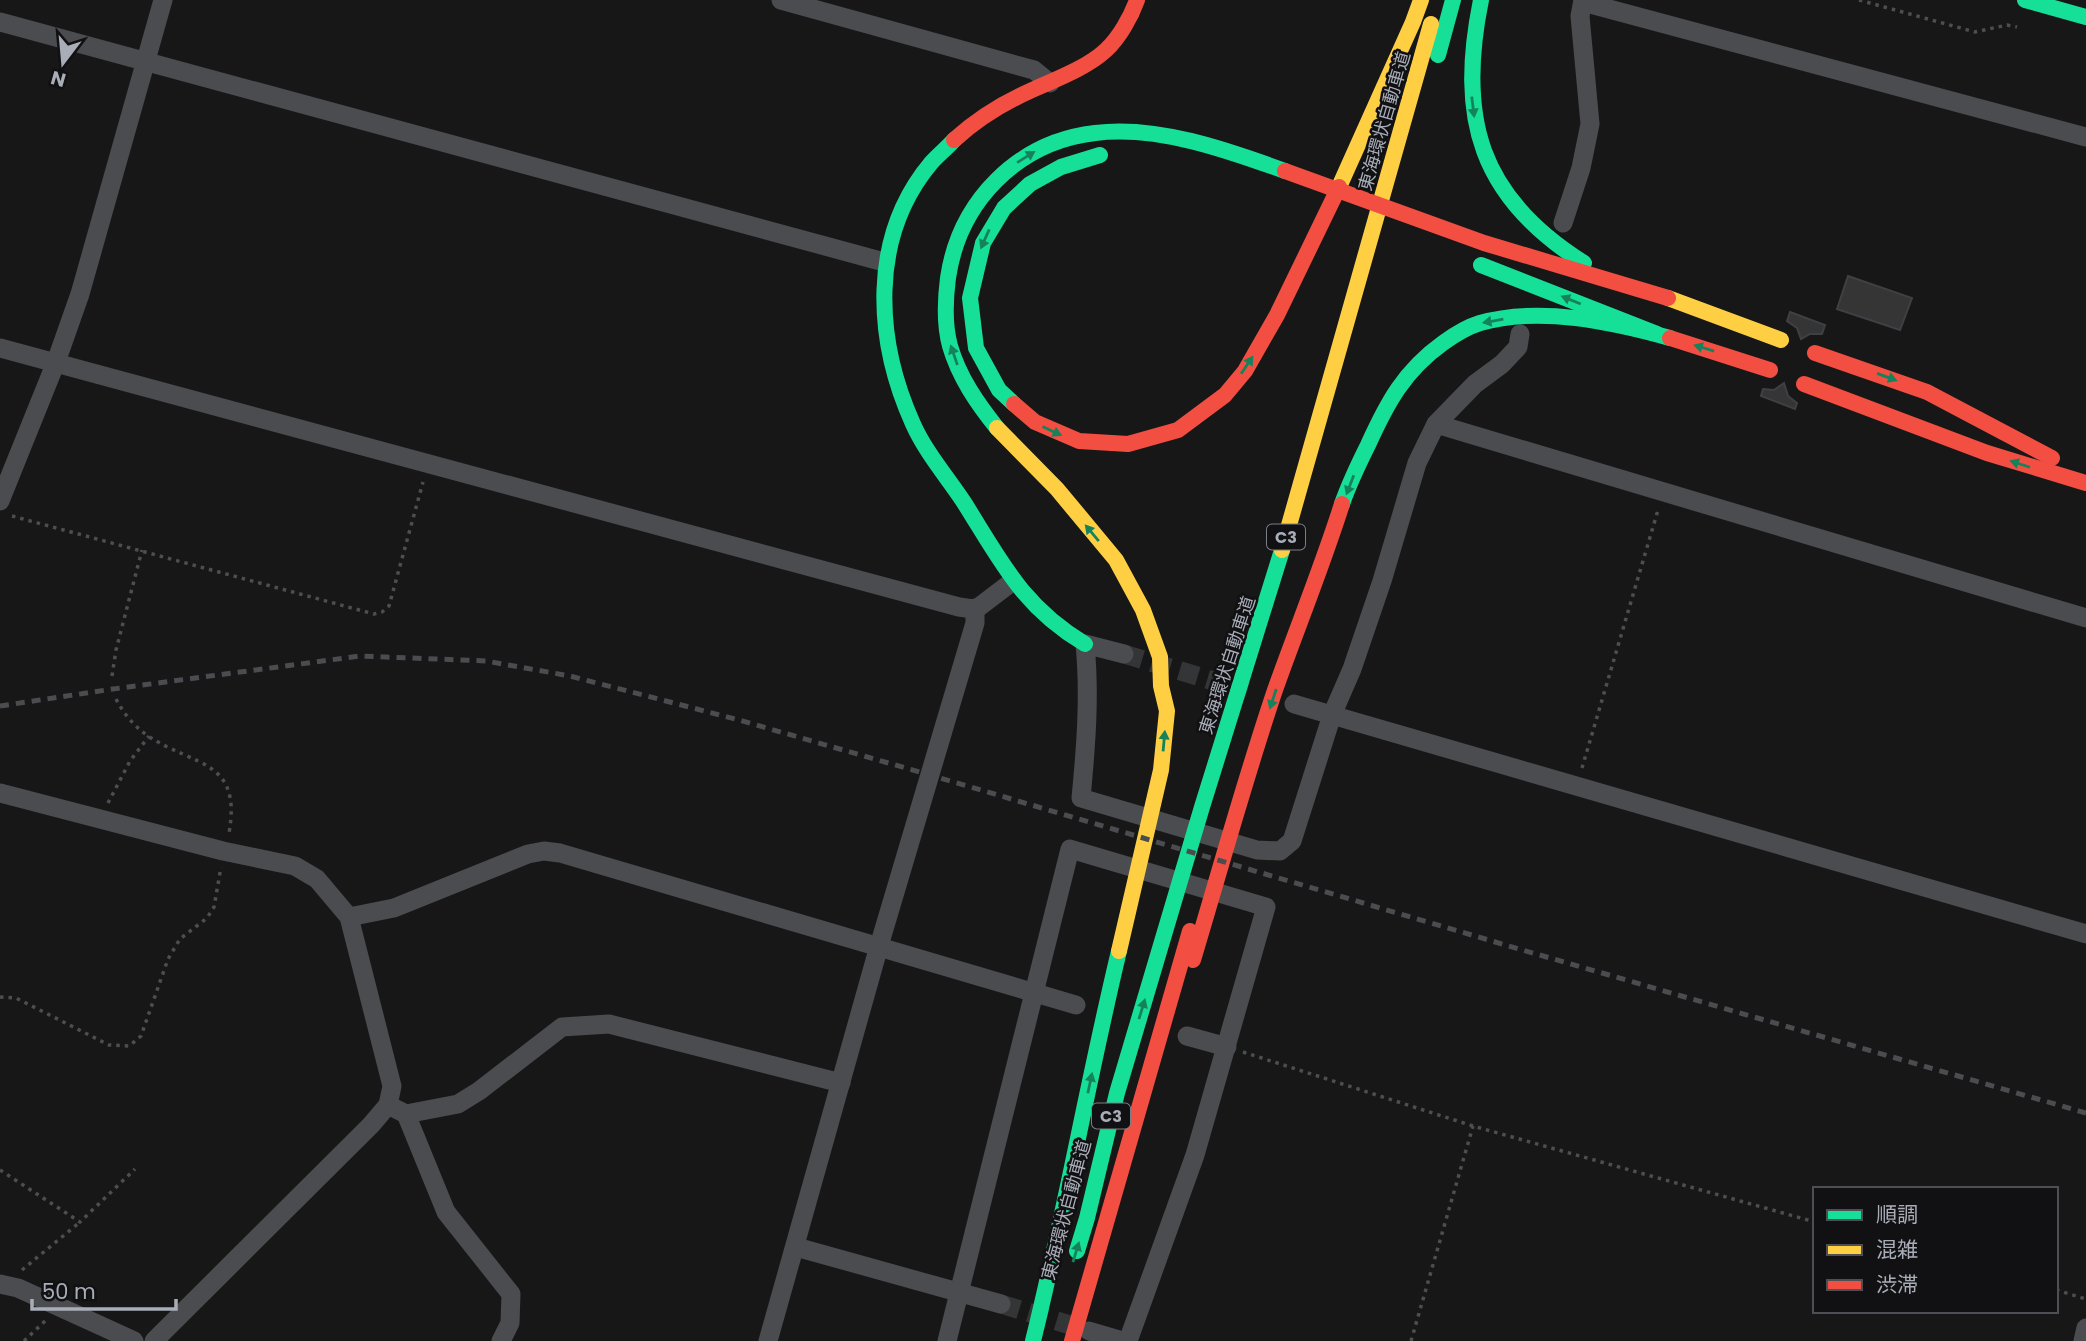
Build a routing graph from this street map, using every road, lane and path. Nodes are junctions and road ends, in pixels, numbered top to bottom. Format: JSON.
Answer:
{"nodes":[{"id":1,"x":163,"y":0,"type":"edge"},
{"id":2,"x":781,"y":0,"type":"edge"},
{"id":3,"x":1137,"y":0,"type":"edge"},
{"id":4,"x":1420,"y":0,"type":"edge"},
{"id":5,"x":1438,"y":0,"type":"edge"},
{"id":6,"x":1453,"y":0,"type":"edge"},
{"id":7,"x":1481,"y":0,"type":"edge"},
{"id":8,"x":1859,"y":0,"type":"edge"},
{"id":9,"x":2025,"y":0,"type":"edge"},
{"id":10,"x":1583,"y":1,"type":"edge"},
{"id":11,"x":2086,"y":17,"type":"edge"},
{"id":12,"x":0,"y":22,"type":"edge"},
{"id":13,"x":2020,"y":28,"type":"dead end"},
{"id":14,"x":1438,"y":29,"type":"junction"},
{"id":15,"x":146,"y":61,"type":"junction"},
{"id":16,"x":1050,"y":83,"type":"junction"},
{"id":17,"x":2086,"y":137,"type":"edge"},
{"id":18,"x":1114,"y":155,"type":"dead end"},
{"id":19,"x":1308,"y":203,"type":"dead end"},
{"id":20,"x":1563,"y":223,"type":"dead end"},
{"id":21,"x":1385,"y":231,"type":"dead end"},
{"id":22,"x":1463,"y":259,"type":"dead end"},
{"id":23,"x":884,"y":262,"type":"junction"},
{"id":24,"x":1370,"y":266,"type":"junction"},
{"id":25,"x":1671,"y":299,"type":"junction"},
{"id":26,"x":1520,"y":334,"type":"dead end"},
{"id":27,"x":1657,"y":334,"type":"junction"},
{"id":28,"x":1781,"y":340,"type":"dead end"},
{"id":29,"x":0,"y":348,"type":"edge"},
{"id":30,"x":1815,"y":353,"type":"dead end"},
{"id":31,"x":55,"y":362,"type":"junction"},
{"id":32,"x":1770,"y":370,"type":"dead end"},
{"id":33,"x":1804,"y":384,"type":"dead end"},
{"id":34,"x":1436,"y":424,"type":"junction"},
{"id":35,"x":428,"y":463,"type":"junction"},
{"id":36,"x":2086,"y":476,"type":"edge"},
{"id":37,"x":2086,"y":483,"type":"edge"},
{"id":38,"x":1664,"y":491,"type":"junction"},
{"id":39,"x":0,"y":501,"type":"edge"},
{"id":40,"x":0,"y":513,"type":"edge"},
{"id":41,"x":142,"y":550,"type":"junction"},
{"id":42,"x":1013,"y":581,"type":"junction"},
{"id":43,"x":975,"y":608,"type":"junction"},
{"id":44,"x":2085,"y":612,"type":"edge"},
{"id":45,"x":1085,"y":644,"type":"junction"},
{"id":46,"x":1268,"y":649,"type":"dead end"},
{"id":47,"x":1124,"y":654,"type":"tunnel mouth"},
{"id":48,"x":112,"y":676,"type":"dead end"},
{"id":49,"x":116,"y":699,"type":"dead end"},
{"id":50,"x":1294,"y":704,"type":"dead end"},
{"id":51,"x":1332,"y":715,"type":"junction"},
{"id":52,"x":1247,"y":726,"type":"dead end"},
{"id":53,"x":149,"y":736,"type":"junction"},
{"id":54,"x":1576,"y":786,"type":"junction"},
{"id":55,"x":0,"y":793,"type":"edge"},
{"id":56,"x":1228,"y":816,"type":"junction"},
{"id":57,"x":102,"y":819,"type":"junction"},
{"id":58,"x":223,"y":850,"type":"junction"},
{"id":59,"x":349,"y":917,"type":"junction"},
{"id":60,"x":2086,"y":934,"type":"edge"},
{"id":61,"x":879,"y":946,"type":"junction"},
{"id":62,"x":1034,"y":993,"type":"junction"},
{"id":63,"x":0,"y":997,"type":"edge"},
{"id":64,"x":1076,"y":1005,"type":"dead end"},
{"id":65,"x":1187,"y":1036,"type":"dead end"},
{"id":66,"x":1227,"y":1047,"type":"junction"},
{"id":67,"x":841,"y":1083,"type":"junction"},
{"id":68,"x":388,"y":1105,"type":"junction"},
{"id":69,"x":406,"y":1114,"type":"junction"},
{"id":70,"x":1473,"y":1126,"type":"junction"},
{"id":71,"x":135,"y":1169,"type":"dead end"},
{"id":72,"x":0,"y":1170,"type":"edge"},
{"id":73,"x":1813,"y":1221,"type":"edge"},
{"id":74,"x":80,"y":1222,"type":"junction"},
{"id":75,"x":796,"y":1247,"type":"junction"},
{"id":76,"x":1072,"y":1267,"type":"dead end"},
{"id":77,"x":2,"y":1284,"type":"edge"},
{"id":78,"x":2058,"y":1291,"type":"edge"},
{"id":79,"x":960,"y":1294,"type":"junction"},
{"id":80,"x":2086,"y":1299,"type":"edge"},
{"id":81,"x":1001,"y":1304,"type":"tunnel mouth"},
{"id":82,"x":60,"y":1307,"type":"junction"},
{"id":83,"x":2086,"y":1328,"type":"edge"},
{"id":84,"x":1081,"y":1336,"type":"edge"},
{"id":85,"x":24,"y":1341,"type":"edge"},
{"id":86,"x":134,"y":1341,"type":"edge"},
{"id":87,"x":154,"y":1341,"type":"edge"},
{"id":88,"x":501,"y":1341,"type":"edge"},
{"id":89,"x":768,"y":1341,"type":"edge"},
{"id":90,"x":947,"y":1341,"type":"edge"},
{"id":91,"x":1033,"y":1341,"type":"edge"},
{"id":92,"x":1126,"y":1341,"type":"edge"},
{"id":93,"x":1411,"y":1341,"type":"edge"},
{"id":94,"x":2083,"y":1341,"type":"edge"}],
"edges":[{"from":1,"to":15,"type":"street"},
{"from":2,"to":16,"type":"street"},
{"from":3,"to":16,"type":"main road"},
{"from":18,"to":4,"type":"main road","one_way":true},
{"from":5,"to":14,"type":"main road","name":"東海環状自動車道","number":"C3"},
{"from":6,"to":14,"type":"main road","name":"東海環状自動車道","number":"C3"},
{"from":7,"to":25,"type":"main road","one_way":true},
{"from":8,"to":13,"type":"path"},
{"from":9,"to":11,"type":"main road"},
{"from":10,"to":17,"type":"street"},
{"from":10,"to":20,"type":"street"},
{"from":12,"to":15,"type":"street"},
{"from":14,"to":24,"type":"main road","name":"東海環状自動車道","number":"C3"},
{"from":15,"to":23,"type":"street"},
{"from":15,"to":31,"type":"street"},
{"from":16,"to":23,"type":"main road"},
{"from":19,"to":21,"type":"main road"},
{"from":27,"to":22,"type":"main road","one_way":true},
{"from":23,"to":42,"type":"main road"},
{"from":24,"to":46,"type":"main road","name":"東海環状自動車道","number":"C3"},
{"from":76,"to":24,"type":"main road","name":"東海環状自動車道","number":"C3","one_way":true},
{"from":25,"to":28,"type":"main road"},
{"from":91,"to":25,"type":"main road","one_way":true},
{"from":26,"to":34,"type":"street"},
{"from":32,"to":27,"type":"main road","one_way":true},
{"from":27,"to":56,"type":"main road","one_way":true},
{"from":29,"to":31,"type":"street"},
{"from":30,"to":36,"type":"main road","one_way":true},
{"from":31,"to":35,"type":"street"},
{"from":31,"to":39,"type":"street"},
{"from":37,"to":33,"type":"main road","one_way":true},
{"from":34,"to":38,"type":"street"},
{"from":34,"to":51,"type":"street"},
{"from":35,"to":41,"type":"path"},
{"from":35,"to":43,"type":"street"},
{"from":38,"to":44,"type":"street"},
{"from":38,"to":54,"type":"path"},
{"from":40,"to":41,"type":"path"},
{"from":41,"to":48,"type":"path"},
{"from":42,"to":43,"type":"street"},
{"from":42,"to":45,"type":"main road"},
{"from":43,"to":61,"type":"street"},
{"from":45,"to":47,"type":"street"},
{"from":45,"to":51,"type":"street"},
{"from":49,"to":53,"type":"path"},
{"from":50,"to":51,"type":"street"},
{"from":51,"to":54,"type":"street"},
{"from":52,"to":56,"type":"main road"},
{"from":53,"to":57,"type":"path"},
{"from":53,"to":58,"type":"path"},
{"from":54,"to":60,"type":"street"},
{"from":55,"to":57,"type":"street"},
{"from":56,"to":84,"type":"main road","number":"C3"},
{"from":57,"to":58,"type":"street"},
{"from":58,"to":59,"type":"street"},
{"from":58,"to":63,"type":"path"},
{"from":59,"to":61,"type":"street"},
{"from":59,"to":68,"type":"street"},
{"from":61,"to":62,"type":"street"},
{"from":61,"to":67,"type":"street"},
{"from":62,"to":64,"type":"street"},
{"from":62,"to":66,"type":"street"},
{"from":62,"to":79,"type":"street"},
{"from":65,"to":66,"type":"street"},
{"from":66,"to":70,"type":"path"},
{"from":66,"to":92,"type":"street"},
{"from":67,"to":69,"type":"street"},
{"from":67,"to":75,"type":"street"},
{"from":68,"to":69,"type":"street"},
{"from":68,"to":87,"type":"street"},
{"from":69,"to":88,"type":"street"},
{"from":70,"to":73,"type":"path"},
{"from":70,"to":93,"type":"path"},
{"from":71,"to":74,"type":"path"},
{"from":72,"to":74,"type":"path"},
{"from":74,"to":77,"type":"path"},
{"from":75,"to":79,"type":"street"},
{"from":75,"to":89,"type":"street"},
{"from":77,"to":82,"type":"street"},
{"from":78,"to":80,"type":"path"},
{"from":79,"to":81,"type":"street"},
{"from":79,"to":90,"type":"street"},
{"from":82,"to":85,"type":"path"},
{"from":82,"to":86,"type":"street"},
{"from":83,"to":94,"type":"street"},
{"from":84,"to":92,"type":"street"}]}
